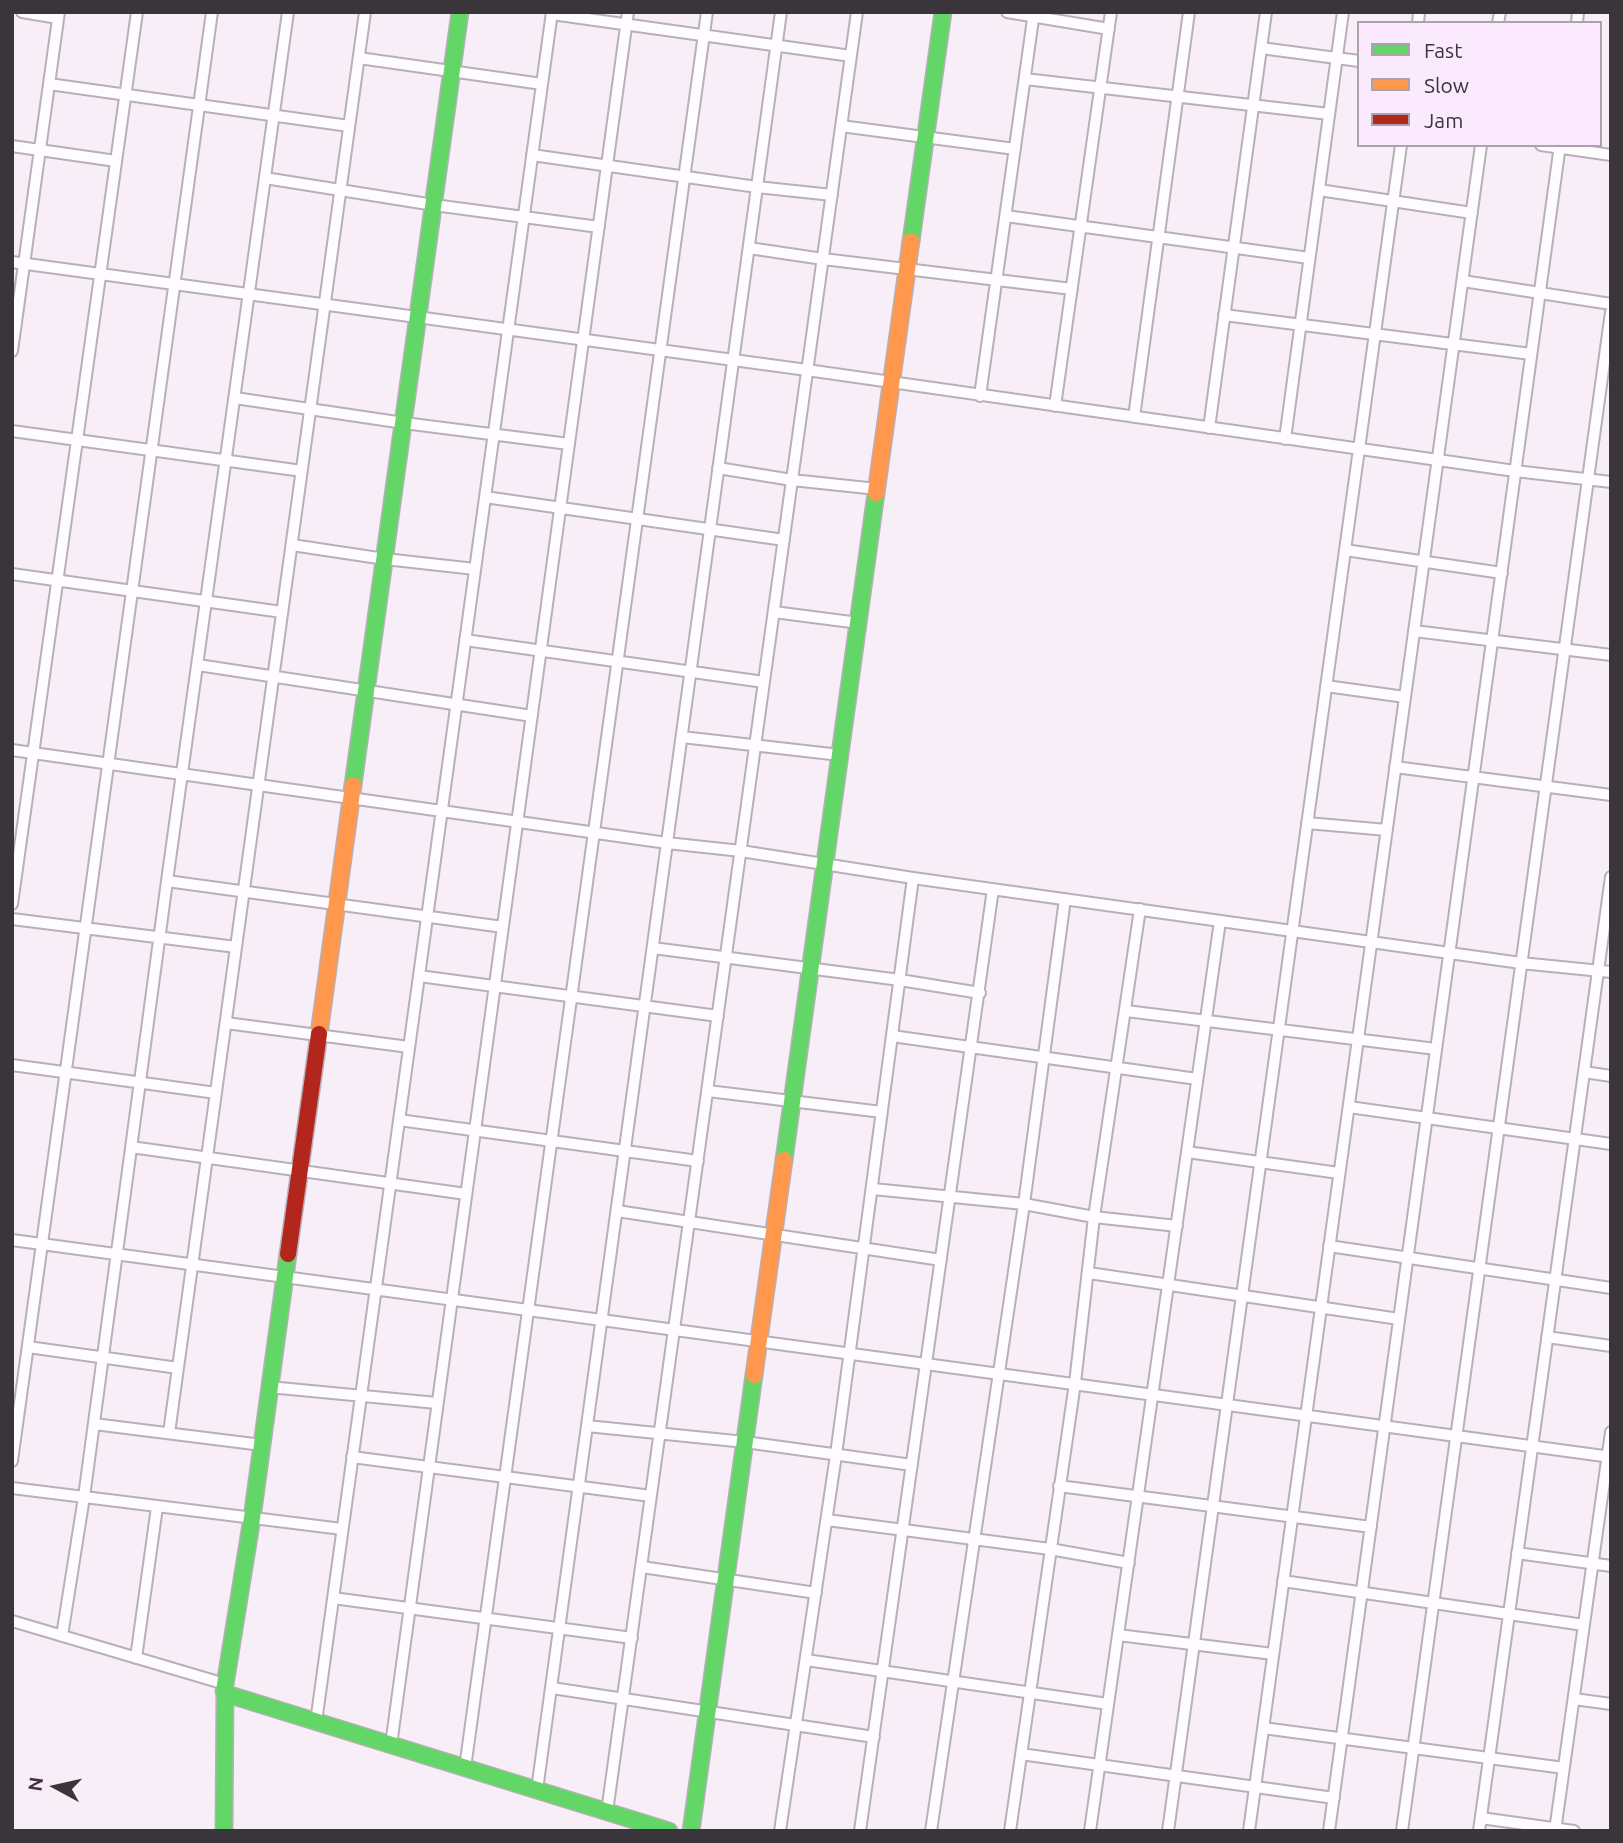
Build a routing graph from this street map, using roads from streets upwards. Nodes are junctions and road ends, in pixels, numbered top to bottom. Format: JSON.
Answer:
{"nodes":[{"id":1,"x":22,"y":12,"type":"edge"},
{"id":2,"x":137,"y":12,"type":"edge"},
{"id":3,"x":212,"y":12,"type":"edge"},
{"id":4,"x":288,"y":12,"type":"edge"},
{"id":5,"x":365,"y":12,"type":"edge"},
{"id":6,"x":460,"y":12,"type":"edge"},
{"id":7,"x":628,"y":12,"type":"edge"},
{"id":8,"x":706,"y":12,"type":"edge"},
{"id":9,"x":781,"y":12,"type":"edge"},
{"id":10,"x":857,"y":12,"type":"edge"},
{"id":11,"x":943,"y":12,"type":"edge"},
{"id":12,"x":1007,"y":12,"type":"edge"},
{"id":13,"x":1111,"y":12,"type":"edge"},
{"id":14,"x":1189,"y":12,"type":"edge"},
{"id":15,"x":1266,"y":12,"type":"edge"},
{"id":16,"x":1343,"y":12,"type":"edge"},
{"id":17,"x":552,"y":13,"type":"edge"},
{"id":18,"x":1034,"y":14,"type":"edge"},
{"id":19,"x":59,"y":15,"type":"edge"},
{"id":20,"x":627,"y":24,"type":"junction"},
{"id":21,"x":1109,"y":29,"type":"junction"},
{"id":22,"x":703,"y":35,"type":"junction"},
{"id":23,"x":776,"y":46,"type":"junction"},
{"id":24,"x":1261,"y":48,"type":"junction"},
{"id":25,"x":851,"y":56,"type":"junction"},
{"id":26,"x":359,"y":58,"type":"junction"},
{"id":27,"x":1336,"y":59,"type":"junction"},
{"id":28,"x":1357,"y":61,"type":"edge"},
{"id":29,"x":452,"y":73,"type":"junction"},
{"id":30,"x":1025,"y":79,"type":"junction"},
{"id":31,"x":49,"y":84,"type":"junction"},
{"id":32,"x":542,"y":84,"type":"junction"},
{"id":33,"x":1100,"y":88,"type":"junction"},
{"id":34,"x":125,"y":95,"type":"junction"},
{"id":35,"x":1178,"y":97,"type":"junction"},
{"id":36,"x":200,"y":105,"type":"junction"},
{"id":37,"x":1253,"y":105,"type":"junction"},
{"id":38,"x":1329,"y":114,"type":"junction"},
{"id":39,"x":274,"y":116,"type":"junction"},
{"id":40,"x":349,"y":126,"type":"junction"},
{"id":41,"x":841,"y":127,"type":"junction"},
{"id":42,"x":926,"y":138,"type":"junction"},
{"id":43,"x":12,"y":146,"type":"edge"},
{"id":44,"x":1401,"y":147,"type":"edge"},
{"id":45,"x":1481,"y":147,"type":"edge"},
{"id":46,"x":1560,"y":147,"type":"edge"},
{"id":47,"x":1015,"y":149,"type":"junction"},
{"id":48,"x":40,"y":150,"type":"junction"},
{"id":49,"x":532,"y":155,"type":"junction"},
{"id":50,"x":1611,"y":155,"type":"edge"},
{"id":51,"x":116,"y":161,"type":"junction"},
{"id":52,"x":607,"y":166,"type":"junction"},
{"id":53,"x":684,"y":177,"type":"junction"},
{"id":54,"x":265,"y":178,"type":"junction"},
{"id":55,"x":757,"y":187,"type":"junction"},
{"id":56,"x":1319,"y":190,"type":"junction"},
{"id":57,"x":341,"y":191,"type":"junction"},
{"id":58,"x":832,"y":195,"type":"junction"},
{"id":59,"x":1393,"y":201,"type":"junction"},
{"id":60,"x":434,"y":205,"type":"junction"},
{"id":61,"x":1472,"y":213,"type":"junction"},
{"id":62,"x":1006,"y":216,"type":"junction"},
{"id":63,"x":524,"y":217,"type":"junction"},
{"id":64,"x":1081,"y":226,"type":"junction"},
{"id":65,"x":599,"y":227,"type":"junction"},
{"id":66,"x":1158,"y":238,"type":"junction"},
{"id":67,"x":1234,"y":247,"type":"junction"},
{"id":68,"x":749,"y":248,"type":"junction"},
{"id":69,"x":1309,"y":258,"type":"junction"},
{"id":70,"x":823,"y":259,"type":"junction"},
{"id":71,"x":12,"y":262,"type":"edge"},
{"id":72,"x":24,"y":263,"type":"junction"},
{"id":73,"x":908,"y":268,"type":"junction"},
{"id":74,"x":100,"y":274,"type":"junction"},
{"id":75,"x":997,"y":279,"type":"junction"},
{"id":76,"x":1462,"y":281,"type":"junction"},
{"id":77,"x":175,"y":284,"type":"junction"},
{"id":78,"x":1072,"y":289,"type":"junction"},
{"id":79,"x":249,"y":295,"type":"junction"},
{"id":80,"x":1540,"y":295,"type":"junction"},
{"id":81,"x":1611,"y":304,"type":"edge"},
{"id":82,"x":325,"y":305,"type":"junction"},
{"id":83,"x":1611,"y":312,"type":"edge"},
{"id":84,"x":1224,"y":315,"type":"junction"},
{"id":85,"x":419,"y":318,"type":"junction"},
{"id":86,"x":1300,"y":324,"type":"junction"},
{"id":87,"x":508,"y":329,"type":"junction"},
{"id":88,"x":1375,"y":334,"type":"junction"},
{"id":89,"x":583,"y":340,"type":"junction"},
{"id":90,"x":1454,"y":344,"type":"junction"},
{"id":91,"x":12,"y":351,"type":"edge"},
{"id":92,"x":660,"y":351,"type":"junction"},
{"id":93,"x":1531,"y":354,"type":"junction"},
{"id":94,"x":733,"y":361,"type":"junction"},
{"id":95,"x":807,"y":370,"type":"junction"},
{"id":96,"x":892,"y":383,"type":"junction"},
{"id":97,"x":980,"y":396,"type":"junction"},
{"id":98,"x":235,"y":398,"type":"junction"},
{"id":99,"x":1055,"y":406,"type":"junction"},
{"id":100,"x":310,"y":409,"type":"junction"},
{"id":101,"x":1134,"y":417,"type":"junction"},
{"id":102,"x":404,"y":423,"type":"junction"},
{"id":103,"x":1209,"y":428,"type":"junction"},
{"id":104,"x":12,"y":431,"type":"edge"},
{"id":105,"x":494,"y":434,"type":"junction"},
{"id":106,"x":1285,"y":439,"type":"junction"},
{"id":107,"x":77,"y":440,"type":"junction"},
{"id":108,"x":569,"y":443,"type":"junction"},
{"id":109,"x":1359,"y":449,"type":"junction"},
{"id":110,"x":152,"y":451,"type":"junction"},
{"id":111,"x":1438,"y":460,"type":"junction"},
{"id":112,"x":226,"y":461,"type":"junction"},
{"id":113,"x":719,"y":468,"type":"junction"},
{"id":114,"x":302,"y":471,"type":"junction"},
{"id":115,"x":1516,"y":471,"type":"junction"},
{"id":116,"x":1588,"y":479,"type":"junction"},
{"id":117,"x":792,"y":480,"type":"junction"},
{"id":118,"x":1611,"y":482,"type":"edge"},
{"id":119,"x":877,"y":489,"type":"junction"},
{"id":120,"x":485,"y":497,"type":"junction"},
{"id":121,"x":561,"y":507,"type":"junction"},
{"id":122,"x":637,"y":518,"type":"junction"},
{"id":123,"x":710,"y":528,"type":"junction"},
{"id":124,"x":784,"y":540,"type":"junction"},
{"id":125,"x":292,"y":545,"type":"junction"},
{"id":126,"x":1345,"y":550,"type":"junction"},
{"id":127,"x":385,"y":559,"type":"junction"},
{"id":128,"x":1424,"y":562,"type":"junction"},
{"id":129,"x":475,"y":569,"type":"junction"},
{"id":130,"x":1502,"y":573,"type":"junction"},
{"id":131,"x":12,"y":574,"type":"edge"},
{"id":132,"x":58,"y":580,"type":"junction"},
{"id":133,"x":133,"y":590,"type":"junction"},
{"id":134,"x":207,"y":601,"type":"junction"},
{"id":135,"x":282,"y":612,"type":"junction"},
{"id":136,"x":774,"y":612,"type":"junction"},
{"id":137,"x":859,"y":623,"type":"junction"},
{"id":138,"x":1414,"y":631,"type":"junction"},
{"id":139,"x":465,"y":640,"type":"junction"},
{"id":140,"x":1492,"y":640,"type":"junction"},
{"id":141,"x":1564,"y":649,"type":"junction"},
{"id":142,"x":541,"y":651,"type":"junction"},
{"id":143,"x":1611,"y":655,"type":"edge"},
{"id":144,"x":617,"y":662,"type":"junction"},
{"id":145,"x":198,"y":665,"type":"junction"},
{"id":146,"x":691,"y":671,"type":"junction"},
{"id":147,"x":274,"y":677,"type":"junction"},
{"id":148,"x":764,"y":682,"type":"junction"},
{"id":149,"x":1326,"y":686,"type":"junction"},
{"id":150,"x":367,"y":692,"type":"junction"},
{"id":151,"x":1405,"y":697,"type":"junction"},
{"id":152,"x":456,"y":706,"type":"junction"},
{"id":153,"x":532,"y":716,"type":"junction"},
{"id":154,"x":682,"y":737,"type":"junction"},
{"id":155,"x":755,"y":746,"type":"junction"},
{"id":156,"x":12,"y":750,"type":"edge"},
{"id":157,"x":33,"y":753,"type":"junction"},
{"id":158,"x":840,"y":755,"type":"junction"},
{"id":159,"x":109,"y":764,"type":"junction"},
{"id":160,"x":1395,"y":767,"type":"junction"},
{"id":161,"x":183,"y":774,"type":"junction"},
{"id":162,"x":1474,"y":777,"type":"junction"},
{"id":163,"x":258,"y":786,"type":"junction"},
{"id":164,"x":1545,"y":786,"type":"junction"},
{"id":165,"x":1611,"y":795,"type":"edge"},
{"id":166,"x":352,"y":799,"type":"junction"},
{"id":167,"x":442,"y":811,"type":"junction"},
{"id":168,"x":517,"y":821,"type":"junction"},
{"id":169,"x":1307,"y":823,"type":"junction"},
{"id":170,"x":1387,"y":830,"type":"junction"},
{"id":171,"x":594,"y":832,"type":"junction"},
{"id":172,"x":667,"y":843,"type":"junction"},
{"id":173,"x":741,"y":851,"type":"junction"},
{"id":174,"x":15,"y":858,"type":"edge"},
{"id":175,"x":825,"y":865,"type":"junction"},
{"id":176,"x":1611,"y":877,"type":"edge"},
{"id":177,"x":912,"y":878,"type":"junction"},
{"id":178,"x":167,"y":881,"type":"junction"},
{"id":179,"x":993,"y":889,"type":"junction"},
{"id":180,"x":244,"y":891,"type":"junction"},
{"id":181,"x":1065,"y":899,"type":"junction"},
{"id":182,"x":12,"y":904,"type":"edge"},
{"id":183,"x":337,"y":904,"type":"junction"},
{"id":184,"x":1140,"y":909,"type":"junction"},
{"id":185,"x":427,"y":917,"type":"junction"},
{"id":186,"x":12,"y":919,"type":"edge"},
{"id":187,"x":1220,"y":921,"type":"junction"},
{"id":188,"x":503,"y":927,"type":"junction"},
{"id":189,"x":86,"y":929,"type":"junction"},
{"id":190,"x":1293,"y":931,"type":"junction"},
{"id":191,"x":160,"y":938,"type":"junction"},
{"id":192,"x":1371,"y":942,"type":"junction"},
{"id":193,"x":236,"y":947,"type":"junction"},
{"id":194,"x":653,"y":948,"type":"junction"},
{"id":195,"x":1450,"y":953,"type":"junction"},
{"id":196,"x":726,"y":957,"type":"junction"},
{"id":197,"x":1521,"y":963,"type":"junction"},
{"id":198,"x":811,"y":969,"type":"junction"},
{"id":199,"x":1598,"y":971,"type":"junction"},
{"id":200,"x":1611,"y":972,"type":"edge"},
{"id":201,"x":419,"y":976,"type":"junction"},
{"id":202,"x":900,"y":980,"type":"junction"},
{"id":203,"x":495,"y":986,"type":"junction"},
{"id":204,"x":980,"y":993,"type":"junction"},
{"id":205,"x":572,"y":997,"type":"junction"},
{"id":206,"x":645,"y":1007,"type":"junction"},
{"id":207,"x":1126,"y":1011,"type":"junction"},
{"id":208,"x":718,"y":1016,"type":"junction"},
{"id":209,"x":1206,"y":1021,"type":"junction"},
{"id":210,"x":226,"y":1023,"type":"junction"},
{"id":211,"x":1279,"y":1030,"type":"junction"},
{"id":212,"x":320,"y":1036,"type":"junction"},
{"id":213,"x":891,"y":1036,"type":"junction"},
{"id":214,"x":1358,"y":1040,"type":"junction"},
{"id":215,"x":409,"y":1047,"type":"junction"},
{"id":216,"x":971,"y":1048,"type":"junction"},
{"id":217,"x":1436,"y":1049,"type":"junction"},
{"id":218,"x":1042,"y":1058,"type":"junction"},
{"id":219,"x":12,"y":1065,"type":"edge"},
{"id":220,"x":1118,"y":1068,"type":"junction"},
{"id":221,"x":66,"y":1072,"type":"junction"},
{"id":222,"x":1584,"y":1072,"type":"junction"},
{"id":223,"x":1611,"y":1076,"type":"edge"},
{"id":224,"x":1197,"y":1079,"type":"junction"},
{"id":225,"x":140,"y":1082,"type":"junction"},
{"id":226,"x":708,"y":1091,"type":"junction"},
{"id":227,"x":216,"y":1093,"type":"junction"},
{"id":228,"x":793,"y":1100,"type":"junction"},
{"id":229,"x":1349,"y":1107,"type":"junction"},
{"id":230,"x":882,"y":1112,"type":"junction"},
{"id":231,"x":1427,"y":1116,"type":"junction"},
{"id":232,"x":399,"y":1120,"type":"junction"},
{"id":233,"x":1499,"y":1127,"type":"junction"},
{"id":234,"x":475,"y":1131,"type":"junction"},
{"id":235,"x":1574,"y":1139,"type":"junction"},
{"id":236,"x":552,"y":1143,"type":"junction"},
{"id":237,"x":1611,"y":1144,"type":"edge"},
{"id":238,"x":131,"y":1147,"type":"junction"},
{"id":239,"x":625,"y":1151,"type":"junction"},
{"id":240,"x":1187,"y":1152,"type":"junction"},
{"id":241,"x":207,"y":1158,"type":"junction"},
{"id":242,"x":698,"y":1161,"type":"junction"},
{"id":243,"x":1261,"y":1162,"type":"junction"},
{"id":244,"x":300,"y":1172,"type":"junction"},
{"id":245,"x":1339,"y":1173,"type":"junction"},
{"id":246,"x":390,"y":1183,"type":"junction"},
{"id":247,"x":873,"y":1189,"type":"junction"},
{"id":248,"x":466,"y":1194,"type":"junction"},
{"id":249,"x":949,"y":1195,"type":"junction"},
{"id":250,"x":1024,"y":1204,"type":"junction"},
{"id":251,"x":617,"y":1211,"type":"junction"},
{"id":252,"x":1094,"y":1217,"type":"junction"},
{"id":253,"x":690,"y":1221,"type":"junction"},
{"id":254,"x":1177,"y":1226,"type":"junction"},
{"id":255,"x":774,"y":1234,"type":"junction"},
{"id":256,"x":12,"y":1240,"type":"edge"},
{"id":257,"x":41,"y":1243,"type":"junction"},
{"id":258,"x":1329,"y":1246,"type":"junction"},
{"id":259,"x":864,"y":1248,"type":"junction"},
{"id":260,"x":117,"y":1254,"type":"junction"},
{"id":261,"x":1408,"y":1258,"type":"junction"},
{"id":262,"x":941,"y":1260,"type":"junction"},
{"id":263,"x":193,"y":1264,"type":"junction"},
{"id":264,"x":1479,"y":1269,"type":"junction"},
{"id":265,"x":1089,"y":1273,"type":"junction"},
{"id":266,"x":285,"y":1277,"type":"junction"},
{"id":267,"x":1555,"y":1279,"type":"junction"},
{"id":268,"x":1168,"y":1284,"type":"junction"},
{"id":269,"x":1611,"y":1288,"type":"edge"},
{"id":270,"x":376,"y":1289,"type":"junction"},
{"id":271,"x":1242,"y":1295,"type":"junction"},
{"id":272,"x":452,"y":1300,"type":"junction"},
{"id":273,"x":1321,"y":1307,"type":"junction"},
{"id":274,"x":529,"y":1310,"type":"junction"},
{"id":275,"x":1399,"y":1319,"type":"junction"},
{"id":276,"x":602,"y":1321,"type":"junction"},
{"id":277,"x":675,"y":1329,"type":"junction"},
{"id":278,"x":1547,"y":1337,"type":"junction"},
{"id":279,"x":759,"y":1343,"type":"junction"},
{"id":280,"x":1611,"y":1346,"type":"edge"},
{"id":281,"x":28,"y":1347,"type":"junction"},
{"id":282,"x":850,"y":1352,"type":"junction"},
{"id":283,"x":102,"y":1357,"type":"junction"},
{"id":284,"x":925,"y":1363,"type":"junction"},
{"id":285,"x":178,"y":1368,"type":"junction"},
{"id":286,"x":999,"y":1374,"type":"junction"},
{"id":287,"x":1075,"y":1383,"type":"junction"},
{"id":288,"x":270,"y":1387,"type":"junction"},
{"id":289,"x":1151,"y":1394,"type":"junction"},
{"id":290,"x":361,"y":1396,"type":"junction"},
{"id":291,"x":438,"y":1403,"type":"junction"},
{"id":292,"x":1227,"y":1405,"type":"junction"},
{"id":293,"x":15,"y":1414,"type":"edge"},
{"id":294,"x":1306,"y":1416,"type":"junction"},
{"id":295,"x":94,"y":1424,"type":"junction"},
{"id":296,"x":587,"y":1426,"type":"junction"},
{"id":297,"x":1384,"y":1428,"type":"junction"},
{"id":298,"x":1611,"y":1432,"type":"edge"},
{"id":299,"x":169,"y":1433,"type":"junction"},
{"id":300,"x":660,"y":1434,"type":"junction"},
{"id":301,"x":1456,"y":1437,"type":"junction"},
{"id":302,"x":745,"y":1442,"type":"junction"},
{"id":303,"x":261,"y":1445,"type":"junction"},
{"id":304,"x":1532,"y":1447,"type":"junction"},
{"id":305,"x":836,"y":1455,"type":"junction"},
{"id":306,"x":352,"y":1457,"type":"junction"},
{"id":307,"x":1609,"y":1457,"type":"edge"},
{"id":308,"x":12,"y":1461,"type":"edge"},
{"id":309,"x":912,"y":1465,"type":"junction"},
{"id":310,"x":429,"y":1467,"type":"junction"},
{"id":311,"x":506,"y":1477,"type":"junction"},
{"id":312,"x":1059,"y":1486,"type":"junction"},
{"id":313,"x":579,"y":1487,"type":"junction"},
{"id":314,"x":12,"y":1488,"type":"edge"},
{"id":315,"x":652,"y":1496,"type":"junction"},
{"id":316,"x":1138,"y":1496,"type":"junction"},
{"id":317,"x":84,"y":1497,"type":"junction"},
{"id":318,"x":1213,"y":1506,"type":"junction"},
{"id":319,"x":157,"y":1507,"type":"junction"},
{"id":320,"x":1292,"y":1515,"type":"junction"},
{"id":321,"x":252,"y":1518,"type":"junction"},
{"id":322,"x":827,"y":1520,"type":"junction"},
{"id":323,"x":1371,"y":1527,"type":"junction"},
{"id":324,"x":342,"y":1529,"type":"junction"},
{"id":325,"x":902,"y":1531,"type":"junction"},
{"id":326,"x":974,"y":1539,"type":"junction"},
{"id":327,"x":1050,"y":1549,"type":"junction"},
{"id":328,"x":1517,"y":1553,"type":"junction"},
{"id":329,"x":1129,"y":1563,"type":"junction"},
{"id":330,"x":1592,"y":1564,"type":"junction"},
{"id":331,"x":1611,"y":1566,"type":"edge"},
{"id":332,"x":642,"y":1567,"type":"junction"},
{"id":333,"x":726,"y":1581,"type":"junction"},
{"id":334,"x":1283,"y":1581,"type":"junction"},
{"id":335,"x":1362,"y":1592,"type":"junction"},
{"id":336,"x":816,"y":1593,"type":"junction"},
{"id":337,"x":333,"y":1598,"type":"junction"},
{"id":338,"x":1433,"y":1602,"type":"junction"},
{"id":339,"x":409,"y":1608,"type":"junction"},
{"id":340,"x":1509,"y":1613,"type":"junction"},
{"id":341,"x":486,"y":1618,"type":"junction"},
{"id":342,"x":12,"y":1621,"type":"edge"},
{"id":343,"x":1584,"y":1625,"type":"junction"},
{"id":344,"x":560,"y":1628,"type":"junction"},
{"id":345,"x":1118,"y":1635,"type":"junction"},
{"id":346,"x":62,"y":1636,"type":"junction"},
{"id":347,"x":632,"y":1638,"type":"junction"},
{"id":348,"x":1194,"y":1646,"type":"junction"},
{"id":349,"x":1273,"y":1654,"type":"junction"},
{"id":350,"x":136,"y":1658,"type":"junction"},
{"id":351,"x":806,"y":1660,"type":"junction"},
{"id":352,"x":883,"y":1671,"type":"junction"},
{"id":353,"x":953,"y":1681,"type":"junction"},
{"id":354,"x":225,"y":1688,"type":"junction"},
{"id":355,"x":552,"y":1688,"type":"junction"},
{"id":356,"x":1030,"y":1691,"type":"junction"},
{"id":357,"x":623,"y":1699,"type":"junction"},
{"id":358,"x":1574,"y":1699,"type":"junction"},
{"id":359,"x":1108,"y":1704,"type":"junction"},
{"id":360,"x":1611,"y":1704,"type":"edge"},
{"id":361,"x":708,"y":1713,"type":"junction"},
{"id":362,"x":316,"y":1721,"type":"junction"},
{"id":363,"x":796,"y":1724,"type":"junction"},
{"id":364,"x":1263,"y":1728,"type":"junction"},
{"id":365,"x":874,"y":1737,"type":"junction"},
{"id":366,"x":1342,"y":1739,"type":"junction"},
{"id":367,"x":391,"y":1745,"type":"junction"},
{"id":368,"x":1413,"y":1748,"type":"junction"},
{"id":369,"x":1021,"y":1754,"type":"junction"},
{"id":370,"x":1489,"y":1759,"type":"junction"},
{"id":371,"x":1099,"y":1765,"type":"junction"},
{"id":372,"x":466,"y":1768,"type":"junction"},
{"id":373,"x":1564,"y":1768,"type":"junction"},
{"id":374,"x":1176,"y":1776,"type":"junction"},
{"id":375,"x":1255,"y":1787,"type":"junction"},
{"id":376,"x":537,"y":1790,"type":"junction"},
{"id":377,"x":1334,"y":1798,"type":"junction"},
{"id":378,"x":607,"y":1812,"type":"junction"},
{"id":379,"x":1481,"y":1818,"type":"junction"},
{"id":380,"x":1556,"y":1829,"type":"edge"},
{"id":381,"x":224,"y":1831,"type":"edge"},
{"id":382,"x":669,"y":1831,"type":"edge"},
{"id":383,"x":691,"y":1831,"type":"edge"},
{"id":384,"x":780,"y":1831,"type":"edge"},
{"id":385,"x":860,"y":1831,"type":"edge"},
{"id":386,"x":931,"y":1831,"type":"edge"},
{"id":387,"x":1010,"y":1831,"type":"edge"},
{"id":388,"x":1090,"y":1831,"type":"edge"},
{"id":389,"x":1168,"y":1831,"type":"edge"},
{"id":390,"x":1249,"y":1831,"type":"edge"},
{"id":391,"x":1329,"y":1831,"type":"edge"},
{"id":392,"x":1402,"y":1831,"type":"edge"},
{"id":393,"x":1479,"y":1831,"type":"edge"},
{"id":394,"x":1574,"y":1831,"type":"edge"}],
"edges":[{"from":1,"to":19,"type":"street"},
{"from":2,"to":34,"type":"street"},
{"from":3,"to":36,"type":"street"},
{"from":4,"to":39,"type":"street"},
{"from":5,"to":26,"type":"street"},
{"from":6,"to":29,"type":"street"},
{"from":7,"to":20,"type":"street"},
{"from":8,"to":22,"type":"street"},
{"from":9,"to":23,"type":"street"},
{"from":10,"to":25,"type":"street"},
{"from":11,"to":42,"type":"street"},
{"from":12,"to":18,"type":"street"},
{"from":13,"to":21,"type":"street"},
{"from":14,"to":35,"type":"street"},
{"from":15,"to":24,"type":"street"},
{"from":16,"to":27,"type":"street"},
{"from":17,"to":20,"type":"street"},
{"from":17,"to":32,"type":"street"},
{"from":18,"to":21,"type":"street"},
{"from":18,"to":30,"type":"street"},
{"from":19,"to":31,"type":"street"},
{"from":20,"to":22,"type":"street"},
{"from":20,"to":52,"type":"street"},
{"from":21,"to":33,"type":"street"},
{"from":22,"to":23,"type":"street"},
{"from":22,"to":53,"type":"street"},
{"from":23,"to":25,"type":"street"},
{"from":23,"to":55,"type":"street"},
{"from":24,"to":27,"type":"street"},
{"from":24,"to":37,"type":"street"},
{"from":25,"to":41,"type":"street"},
{"from":26,"to":29,"type":"street"},
{"from":26,"to":40,"type":"street"},
{"from":27,"to":28,"type":"street"},
{"from":27,"to":38,"type":"street"},
{"from":29,"to":32,"type":"street"},
{"from":29,"to":60,"type":"street"},
{"from":30,"to":33,"type":"street"},
{"from":30,"to":47,"type":"street"},
{"from":31,"to":34,"type":"street"},
{"from":31,"to":48,"type":"street"},
{"from":32,"to":49,"type":"street"},
{"from":33,"to":35,"type":"street"},
{"from":33,"to":64,"type":"street"},
{"from":34,"to":36,"type":"street"},
{"from":34,"to":51,"type":"street"},
{"from":35,"to":37,"type":"street"},
{"from":35,"to":66,"type":"street"},
{"from":36,"to":39,"type":"street"},
{"from":36,"to":77,"type":"street"},
{"from":37,"to":38,"type":"street"},
{"from":37,"to":67,"type":"street"},
{"from":38,"to":56,"type":"street"},
{"from":39,"to":40,"type":"street"},
{"from":39,"to":54,"type":"street"},
{"from":40,"to":57,"type":"street"},
{"from":41,"to":42,"type":"street"},
{"from":41,"to":58,"type":"street"},
{"from":42,"to":47,"type":"street"},
{"from":42,"to":73,"type":"street"},
{"from":43,"to":48,"type":"street"},
{"from":44,"to":59,"type":"street"},
{"from":45,"to":61,"type":"street"},
{"from":46,"to":50,"type":"street"},
{"from":46,"to":80,"type":"street"},
{"from":47,"to":62,"type":"street"},
{"from":48,"to":51,"type":"street"},
{"from":48,"to":72,"type":"street"},
{"from":49,"to":52,"type":"street"},
{"from":49,"to":63,"type":"street"},
{"from":51,"to":74,"type":"street"},
{"from":52,"to":53,"type":"street"},
{"from":52,"to":65,"type":"street"},
{"from":53,"to":55,"type":"street"},
{"from":53,"to":92,"type":"street"},
{"from":54,"to":57,"type":"street"},
{"from":54,"to":79,"type":"street"},
{"from":55,"to":58,"type":"street"},
{"from":55,"to":68,"type":"street"},
{"from":56,"to":59,"type":"street"},
{"from":56,"to":69,"type":"street"},
{"from":57,"to":60,"type":"street"},
{"from":57,"to":82,"type":"street"},
{"from":58,"to":70,"type":"street"},
{"from":59,"to":61,"type":"street"},
{"from":59,"to":88,"type":"street"},
{"from":60,"to":63,"type":"street"},
{"from":60,"to":85,"type":"street"},
{"from":61,"to":76,"type":"street"},
{"from":62,"to":64,"type":"street"},
{"from":62,"to":75,"type":"street"},
{"from":63,"to":65,"type":"street"},
{"from":63,"to":87,"type":"street"},
{"from":64,"to":66,"type":"street"},
{"from":64,"to":78,"type":"street"},
{"from":65,"to":89,"type":"street"},
{"from":66,"to":67,"type":"street"},
{"from":66,"to":101,"type":"street"},
{"from":67,"to":69,"type":"street"},
{"from":67,"to":84,"type":"street"},
{"from":68,"to":70,"type":"street"},
{"from":68,"to":94,"type":"street"},
{"from":69,"to":86,"type":"street"},
{"from":70,"to":73,"type":"street"},
{"from":70,"to":95,"type":"street"},
{"from":71,"to":72,"type":"street"},
{"from":72,"to":74,"type":"street"},
{"from":72,"to":91,"type":"street"},
{"from":73,"to":75,"type":"street"},
{"from":73,"to":96,"type":"street"},
{"from":74,"to":77,"type":"street"},
{"from":74,"to":107,"type":"street"},
{"from":75,"to":78,"type":"street"},
{"from":75,"to":97,"type":"street"},
{"from":76,"to":80,"type":"street"},
{"from":76,"to":90,"type":"street"},
{"from":77,"to":79,"type":"street"},
{"from":77,"to":110,"type":"street"},
{"from":78,"to":99,"type":"street"},
{"from":79,"to":82,"type":"street"},
{"from":79,"to":98,"type":"street"},
{"from":80,"to":81,"type":"street"},
{"from":80,"to":93,"type":"street"},
{"from":82,"to":85,"type":"street"},
{"from":82,"to":100,"type":"street"},
{"from":83,"to":116,"type":"street"},
{"from":84,"to":86,"type":"street"},
{"from":84,"to":103,"type":"street"},
{"from":85,"to":87,"type":"street"},
{"from":85,"to":102,"type":"street"},
{"from":86,"to":88,"type":"street"},
{"from":86,"to":106,"type":"street"},
{"from":87,"to":89,"type":"street"},
{"from":87,"to":105,"type":"street"},
{"from":88,"to":90,"type":"street"},
{"from":88,"to":109,"type":"street"},
{"from":89,"to":92,"type":"street"},
{"from":89,"to":108,"type":"street"},
{"from":90,"to":93,"type":"street"},
{"from":90,"to":111,"type":"street"},
{"from":92,"to":94,"type":"street"},
{"from":92,"to":122,"type":"street"},
{"from":93,"to":115,"type":"street"},
{"from":94,"to":95,"type":"street"},
{"from":94,"to":113,"type":"street"},
{"from":95,"to":96,"type":"street"},
{"from":95,"to":117,"type":"street"},
{"from":96,"to":97,"type":"street"},
{"from":96,"to":119,"type":"street"},
{"from":97,"to":99,"type":"street"},
{"from":98,"to":100,"type":"street"},
{"from":98,"to":112,"type":"street"},
{"from":99,"to":101,"type":"street"},
{"from":100,"to":102,"type":"street"},
{"from":100,"to":114,"type":"street"},
{"from":101,"to":103,"type":"street"},
{"from":102,"to":105,"type":"street"},
{"from":102,"to":127,"type":"street"},
{"from":103,"to":106,"type":"street"},
{"from":104,"to":107,"type":"street"},
{"from":105,"to":108,"type":"street"},
{"from":105,"to":120,"type":"street"},
{"from":106,"to":109,"type":"street"},
{"from":107,"to":110,"type":"street"},
{"from":107,"to":132,"type":"street"},
{"from":108,"to":121,"type":"street"},
{"from":109,"to":111,"type":"street"},
{"from":109,"to":126,"type":"street"},
{"from":110,"to":112,"type":"street"},
{"from":110,"to":133,"type":"street"},
{"from":111,"to":115,"type":"street"},
{"from":111,"to":128,"type":"street"},
{"from":112,"to":114,"type":"street"},
{"from":112,"to":134,"type":"street"},
{"from":113,"to":117,"type":"street"},
{"from":113,"to":123,"type":"street"},
{"from":114,"to":125,"type":"street"},
{"from":115,"to":116,"type":"street"},
{"from":115,"to":130,"type":"street"},
{"from":116,"to":118,"type":"street"},
{"from":116,"to":141,"type":"street"},
{"from":117,"to":119,"type":"street"},
{"from":117,"to":124,"type":"street"},
{"from":119,"to":137,"type":"street"},
{"from":120,"to":121,"type":"street"},
{"from":120,"to":129,"type":"street"},
{"from":121,"to":122,"type":"street"},
{"from":121,"to":142,"type":"street"},
{"from":122,"to":123,"type":"street"},
{"from":122,"to":144,"type":"street"},
{"from":123,"to":124,"type":"street"},
{"from":123,"to":146,"type":"street"},
{"from":124,"to":136,"type":"street"},
{"from":125,"to":127,"type":"street"},
{"from":125,"to":135,"type":"street"},
{"from":126,"to":128,"type":"street"},
{"from":126,"to":149,"type":"street"},
{"from":127,"to":129,"type":"street"},
{"from":127,"to":150,"type":"street"},
{"from":128,"to":130,"type":"street"},
{"from":128,"to":138,"type":"street"},
{"from":129,"to":139,"type":"street"},
{"from":130,"to":140,"type":"street"},
{"from":131,"to":132,"type":"street"},
{"from":132,"to":133,"type":"street"},
{"from":132,"to":157,"type":"street"},
{"from":133,"to":134,"type":"street"},
{"from":133,"to":159,"type":"street"},
{"from":134,"to":135,"type":"street"},
{"from":134,"to":145,"type":"street"},
{"from":135,"to":147,"type":"street"},
{"from":136,"to":137,"type":"street"},
{"from":136,"to":148,"type":"street"},
{"from":137,"to":158,"type":"street"},
{"from":138,"to":140,"type":"street"},
{"from":138,"to":151,"type":"street"},
{"from":139,"to":142,"type":"street"},
{"from":139,"to":152,"type":"street"},
{"from":140,"to":141,"type":"street"},
{"from":140,"to":162,"type":"street"},
{"from":141,"to":143,"type":"street"},
{"from":141,"to":164,"type":"street"},
{"from":142,"to":144,"type":"street"},
{"from":142,"to":153,"type":"street"},
{"from":144,"to":146,"type":"street"},
{"from":144,"to":171,"type":"street"},
{"from":145,"to":147,"type":"street"},
{"from":145,"to":161,"type":"street"},
{"from":146,"to":148,"type":"street"},
{"from":146,"to":154,"type":"street"},
{"from":147,"to":150,"type":"street"},
{"from":147,"to":163,"type":"street"},
{"from":148,"to":155,"type":"street"},
{"from":149,"to":151,"type":"street"},
{"from":149,"to":169,"type":"street"},
{"from":150,"to":152,"type":"street"},
{"from":150,"to":166,"type":"street"},
{"from":151,"to":160,"type":"street"},
{"from":152,"to":153,"type":"street"},
{"from":152,"to":167,"type":"street"},
{"from":153,"to":168,"type":"street"},
{"from":154,"to":155,"type":"street"},
{"from":154,"to":172,"type":"street"},
{"from":155,"to":158,"type":"street"},
{"from":155,"to":173,"type":"street"},
{"from":156,"to":157,"type":"street"},
{"from":157,"to":159,"type":"street"},
{"from":157,"to":174,"type":"street"},
{"from":158,"to":175,"type":"street"},
{"from":159,"to":161,"type":"street"},
{"from":159,"to":189,"type":"street"},
{"from":160,"to":162,"type":"street"},
{"from":160,"to":170,"type":"street"},
{"from":161,"to":163,"type":"street"},
{"from":161,"to":178,"type":"street"},
{"from":162,"to":164,"type":"street"},
{"from":162,"to":195,"type":"street"},
{"from":163,"to":166,"type":"street"},
{"from":163,"to":180,"type":"street"},
{"from":164,"to":165,"type":"street"},
{"from":164,"to":197,"type":"street"},
{"from":166,"to":167,"type":"street"},
{"from":166,"to":183,"type":"street"},
{"from":167,"to":168,"type":"street"},
{"from":167,"to":185,"type":"street"},
{"from":168,"to":171,"type":"street"},
{"from":168,"to":188,"type":"street"},
{"from":169,"to":170,"type":"street"},
{"from":169,"to":190,"type":"street"},
{"from":170,"to":192,"type":"street"},
{"from":171,"to":172,"type":"street"},
{"from":171,"to":205,"type":"street"},
{"from":172,"to":173,"type":"street"},
{"from":172,"to":194,"type":"street"},
{"from":173,"to":175,"type":"street"},
{"from":173,"to":196,"type":"street"},
{"from":174,"to":182,"type":"street"},
{"from":175,"to":177,"type":"street"},
{"from":175,"to":198,"type":"street"},
{"from":176,"to":199,"type":"street"},
{"from":177,"to":179,"type":"street"},
{"from":177,"to":202,"type":"street"},
{"from":178,"to":180,"type":"street"},
{"from":178,"to":191,"type":"street"},
{"from":179,"to":181,"type":"street"},
{"from":179,"to":204,"type":"street"},
{"from":180,"to":183,"type":"street"},
{"from":180,"to":193,"type":"street"},
{"from":181,"to":184,"type":"street"},
{"from":181,"to":218,"type":"street"},
{"from":183,"to":185,"type":"street"},
{"from":183,"to":212,"type":"street"},
{"from":184,"to":187,"type":"street"},
{"from":184,"to":207,"type":"street"},
{"from":185,"to":188,"type":"street"},
{"from":185,"to":201,"type":"street"},
{"from":186,"to":189,"type":"street"},
{"from":187,"to":190,"type":"street"},
{"from":187,"to":209,"type":"street"},
{"from":188,"to":203,"type":"street"},
{"from":189,"to":191,"type":"street"},
{"from":189,"to":221,"type":"street"},
{"from":190,"to":192,"type":"street"},
{"from":190,"to":211,"type":"street"},
{"from":191,"to":193,"type":"street"},
{"from":191,"to":225,"type":"street"},
{"from":192,"to":195,"type":"street"},
{"from":192,"to":214,"type":"street"},
{"from":193,"to":210,"type":"street"},
{"from":194,"to":196,"type":"street"},
{"from":194,"to":206,"type":"street"},
{"from":195,"to":197,"type":"street"},
{"from":195,"to":217,"type":"street"},
{"from":196,"to":198,"type":"street"},
{"from":196,"to":208,"type":"street"},
{"from":197,"to":199,"type":"street"},
{"from":197,"to":233,"type":"street"},
{"from":198,"to":202,"type":"street"},
{"from":198,"to":228,"type":"street"},
{"from":199,"to":200,"type":"street"},
{"from":199,"to":222,"type":"street"},
{"from":201,"to":203,"type":"street"},
{"from":201,"to":215,"type":"street"},
{"from":202,"to":204,"type":"street"},
{"from":202,"to":213,"type":"street"},
{"from":203,"to":205,"type":"street"},
{"from":203,"to":234,"type":"street"},
{"from":204,"to":216,"type":"street"},
{"from":205,"to":206,"type":"street"},
{"from":205,"to":236,"type":"street"},
{"from":206,"to":208,"type":"street"},
{"from":206,"to":239,"type":"street"},
{"from":207,"to":209,"type":"street"},
{"from":207,"to":220,"type":"street"},
{"from":208,"to":226,"type":"street"},
{"from":209,"to":211,"type":"street"},
{"from":209,"to":224,"type":"street"},
{"from":210,"to":212,"type":"street"},
{"from":210,"to":227,"type":"street"},
{"from":211,"to":214,"type":"street"},
{"from":211,"to":243,"type":"street"},
{"from":212,"to":215,"type":"street"},
{"from":212,"to":244,"type":"street"},
{"from":213,"to":216,"type":"street"},
{"from":213,"to":230,"type":"street"},
{"from":214,"to":217,"type":"street"},
{"from":214,"to":229,"type":"street"},
{"from":215,"to":232,"type":"street"},
{"from":216,"to":218,"type":"street"},
{"from":216,"to":249,"type":"street"},
{"from":217,"to":231,"type":"street"},
{"from":218,"to":220,"type":"street"},
{"from":218,"to":250,"type":"street"},
{"from":219,"to":221,"type":"street"},
{"from":220,"to":224,"type":"street"},
{"from":220,"to":252,"type":"street"},
{"from":221,"to":225,"type":"street"},
{"from":221,"to":257,"type":"street"},
{"from":222,"to":223,"type":"street"},
{"from":222,"to":235,"type":"street"},
{"from":224,"to":240,"type":"street"},
{"from":225,"to":227,"type":"street"},
{"from":225,"to":238,"type":"street"},
{"from":226,"to":228,"type":"street"},
{"from":226,"to":242,"type":"street"},
{"from":227,"to":241,"type":"street"},
{"from":228,"to":230,"type":"street"},
{"from":228,"to":255,"type":"street"},
{"from":229,"to":231,"type":"street"},
{"from":229,"to":245,"type":"street"},
{"from":230,"to":247,"type":"street"},
{"from":231,"to":233,"type":"street"},
{"from":231,"to":261,"type":"street"},
{"from":232,"to":234,"type":"street"},
{"from":232,"to":246,"type":"street"},
{"from":233,"to":235,"type":"street"},
{"from":233,"to":264,"type":"street"},
{"from":234,"to":236,"type":"street"},
{"from":234,"to":248,"type":"street"},
{"from":235,"to":237,"type":"street"},
{"from":235,"to":267,"type":"street"},
{"from":236,"to":239,"type":"street"},
{"from":236,"to":274,"type":"street"},
{"from":238,"to":241,"type":"street"},
{"from":238,"to":260,"type":"street"},
{"from":239,"to":242,"type":"street"},
{"from":239,"to":251,"type":"street"},
{"from":240,"to":243,"type":"street"},
{"from":240,"to":254,"type":"street"},
{"from":241,"to":244,"type":"street"},
{"from":241,"to":263,"type":"street"},
{"from":242,"to":253,"type":"street"},
{"from":243,"to":245,"type":"street"},
{"from":243,"to":271,"type":"street"},
{"from":244,"to":246,"type":"street"},
{"from":244,"to":266,"type":"street"},
{"from":245,"to":258,"type":"street"},
{"from":246,"to":248,"type":"street"},
{"from":246,"to":270,"type":"street"},
{"from":247,"to":249,"type":"street"},
{"from":247,"to":259,"type":"street"},
{"from":248,"to":272,"type":"street"},
{"from":249,"to":250,"type":"street"},
{"from":249,"to":262,"type":"street"},
{"from":250,"to":252,"type":"street"},
{"from":250,"to":286,"type":"street"},
{"from":251,"to":253,"type":"street"},
{"from":251,"to":276,"type":"street"},
{"from":252,"to":254,"type":"street"},
{"from":252,"to":265,"type":"street"},
{"from":253,"to":255,"type":"street"},
{"from":253,"to":277,"type":"street"},
{"from":254,"to":268,"type":"street"},
{"from":255,"to":259,"type":"street"},
{"from":255,"to":279,"type":"street"},
{"from":256,"to":257,"type":"street"},
{"from":257,"to":260,"type":"street"},
{"from":257,"to":281,"type":"street"},
{"from":258,"to":261,"type":"street"},
{"from":258,"to":273,"type":"street"},
{"from":259,"to":262,"type":"street"},
{"from":259,"to":282,"type":"street"},
{"from":260,"to":263,"type":"street"},
{"from":260,"to":283,"type":"street"},
{"from":261,"to":264,"type":"street"},
{"from":261,"to":275,"type":"street"},
{"from":262,"to":284,"type":"street"},
{"from":263,"to":266,"type":"street"},
{"from":263,"to":285,"type":"street"},
{"from":264,"to":267,"type":"street"},
{"from":264,"to":301,"type":"street"},
{"from":265,"to":268,"type":"street"},
{"from":265,"to":287,"type":"street"},
{"from":266,"to":270,"type":"street"},
{"from":266,"to":288,"type":"street"},
{"from":267,"to":269,"type":"street"},
{"from":267,"to":278,"type":"street"},
{"from":268,"to":271,"type":"street"},
{"from":268,"to":289,"type":"street"},
{"from":270,"to":272,"type":"street"},
{"from":270,"to":290,"type":"street"},
{"from":271,"to":273,"type":"street"},
{"from":271,"to":292,"type":"street"},
{"from":272,"to":274,"type":"street"},
{"from":272,"to":291,"type":"street"},
{"from":273,"to":275,"type":"street"},
{"from":273,"to":294,"type":"street"},
{"from":274,"to":276,"type":"street"},
{"from":274,"to":311,"type":"street"},
{"from":275,"to":297,"type":"street"},
{"from":276,"to":277,"type":"street"},
{"from":276,"to":296,"type":"street"},
{"from":277,"to":279,"type":"street"},
{"from":277,"to":300,"type":"street"},
{"from":278,"to":280,"type":"street"},
{"from":278,"to":304,"type":"street"},
{"from":279,"to":282,"type":"street"},
{"from":279,"to":302,"type":"street"},
{"from":281,"to":283,"type":"street"},
{"from":281,"to":293,"type":"street"},
{"from":282,"to":284,"type":"street"},
{"from":282,"to":305,"type":"street"},
{"from":283,"to":285,"type":"street"},
{"from":283,"to":295,"type":"street"},
{"from":284,"to":286,"type":"street"},
{"from":284,"to":309,"type":"street"},
{"from":285,"to":299,"type":"street"},
{"from":286,"to":287,"type":"street"},
{"from":286,"to":326,"type":"street"},
{"from":287,"to":289,"type":"street"},
{"from":287,"to":312,"type":"street"},
{"from":288,"to":290,"type":"street"},
{"from":288,"to":303,"type":"street"},
{"from":289,"to":292,"type":"street"},
{"from":289,"to":316,"type":"street"},
{"from":290,"to":291,"type":"street"},
{"from":290,"to":306,"type":"street"},
{"from":291,"to":310,"type":"street"},
{"from":292,"to":294,"type":"street"},
{"from":292,"to":318,"type":"street"},
{"from":293,"to":308,"type":"street"},
{"from":294,"to":297,"type":"street"},
{"from":294,"to":320,"type":"street"},
{"from":295,"to":299,"type":"street"},
{"from":295,"to":317,"type":"street"},
{"from":296,"to":300,"type":"street"},
{"from":296,"to":313,"type":"street"},
{"from":297,"to":301,"type":"street"},
{"from":297,"to":323,"type":"street"},
{"from":298,"to":307,"type":"street"},
{"from":299,"to":303,"type":"street"},
{"from":300,"to":302,"type":"street"},
{"from":300,"to":315,"type":"street"},
{"from":301,"to":304,"type":"street"},
{"from":301,"to":338,"type":"street"},
{"from":302,"to":305,"type":"street"},
{"from":302,"to":333,"type":"street"},
{"from":303,"to":321,"type":"street"},
{"from":304,"to":307,"type":"street"},
{"from":304,"to":328,"type":"street"},
{"from":305,"to":309,"type":"street"},
{"from":305,"to":322,"type":"street"},
{"from":306,"to":310,"type":"street"},
{"from":306,"to":324,"type":"street"},
{"from":307,"to":330,"type":"street"},
{"from":309,"to":325,"type":"street"},
{"from":310,"to":311,"type":"street"},
{"from":310,"to":339,"type":"street"},
{"from":311,"to":313,"type":"street"},
{"from":311,"to":341,"type":"street"},
{"from":312,"to":316,"type":"street"},
{"from":312,"to":327,"type":"street"},
{"from":313,"to":315,"type":"street"},
{"from":313,"to":344,"type":"street"},
{"from":314,"to":317,"type":"street"},
{"from":315,"to":332,"type":"street"},
{"from":316,"to":318,"type":"street"},
{"from":316,"to":329,"type":"street"},
{"from":317,"to":319,"type":"street"},
{"from":317,"to":346,"type":"street"},
{"from":318,"to":320,"type":"street"},
{"from":318,"to":348,"type":"street"},
{"from":319,"to":321,"type":"street"},
{"from":319,"to":350,"type":"street"},
{"from":320,"to":323,"type":"street"},
{"from":320,"to":334,"type":"street"},
{"from":321,"to":324,"type":"street"},
{"from":321,"to":354,"type":"street"},
{"from":322,"to":325,"type":"street"},
{"from":322,"to":336,"type":"street"},
{"from":323,"to":335,"type":"street"},
{"from":324,"to":337,"type":"street"},
{"from":325,"to":326,"type":"street"},
{"from":325,"to":352,"type":"street"},
{"from":326,"to":327,"type":"street"},
{"from":326,"to":353,"type":"street"},
{"from":327,"to":329,"type":"street"},
{"from":327,"to":356,"type":"street"},
{"from":328,"to":330,"type":"street"},
{"from":328,"to":340,"type":"street"},
{"from":329,"to":345,"type":"street"},
{"from":330,"to":331,"type":"street"},
{"from":330,"to":343,"type":"street"},
{"from":332,"to":333,"type":"street"},
{"from":332,"to":347,"type":"street"},
{"from":333,"to":336,"type":"street"},
{"from":333,"to":361,"type":"street"},
{"from":334,"to":335,"type":"street"},
{"from":334,"to":349,"type":"street"},
{"from":335,"to":338,"type":"street"},
{"from":335,"to":366,"type":"street"},
{"from":336,"to":351,"type":"street"},
{"from":337,"to":339,"type":"street"},
{"from":337,"to":362,"type":"street"},
{"from":338,"to":340,"type":"street"},
{"from":338,"to":368,"type":"street"},
{"from":339,"to":341,"type":"street"},
{"from":339,"to":367,"type":"street"},
{"from":340,"to":343,"type":"street"},
{"from":340,"to":370,"type":"street"},
{"from":341,"to":344,"type":"street"},
{"from":341,"to":372,"type":"street"},
{"from":342,"to":346,"type":"street"},
{"from":343,"to":358,"type":"street"},
{"from":344,"to":347,"type":"street"},
{"from":344,"to":355,"type":"street"},
{"from":345,"to":348,"type":"street"},
{"from":345,"to":359,"type":"street"},
{"from":346,"to":350,"type":"street"},
{"from":347,"to":357,"type":"street"},
{"from":348,"to":349,"type":"street"},
{"from":348,"to":374,"type":"street"},
{"from":349,"to":364,"type":"street"},
{"from":350,"to":354,"type":"street"},
{"from":351,"to":352,"type":"street"},
{"from":351,"to":363,"type":"street"},
{"from":352,"to":353,"type":"street"},
{"from":352,"to":365,"type":"street"},
{"from":353,"to":356,"type":"street"},
{"from":353,"to":386,"type":"street"},
{"from":354,"to":362,"type":"street"},
{"from":354,"to":381,"type":"street"},
{"from":355,"to":357,"type":"street"},
{"from":355,"to":376,"type":"street"},
{"from":356,"to":359,"type":"street"},
{"from":356,"to":369,"type":"street"},
{"from":357,"to":361,"type":"street"},
{"from":357,"to":378,"type":"street"},
{"from":358,"to":360,"type":"street"},
{"from":358,"to":373,"type":"street"},
{"from":359,"to":371,"type":"street"},
{"from":361,"to":363,"type":"street"},
{"from":361,"to":383,"type":"street"},
{"from":362,"to":367,"type":"street"},
{"from":363,"to":365,"type":"street"},
{"from":363,"to":384,"type":"street"},
{"from":364,"to":366,"type":"street"},
{"from":364,"to":375,"type":"street"},
{"from":365,"to":385,"type":"street"},
{"from":366,"to":368,"type":"street"},
{"from":366,"to":377,"type":"street"},
{"from":367,"to":372,"type":"street"},
{"from":368,"to":370,"type":"street"},
{"from":368,"to":392,"type":"street"},
{"from":369,"to":371,"type":"street"},
{"from":369,"to":387,"type":"street"},
{"from":370,"to":373,"type":"street"},
{"from":370,"to":379,"type":"street"},
{"from":371,"to":374,"type":"street"},
{"from":371,"to":388,"type":"street"},
{"from":372,"to":376,"type":"street"},
{"from":373,"to":380,"type":"street"},
{"from":374,"to":375,"type":"street"},
{"from":374,"to":389,"type":"street"},
{"from":375,"to":377,"type":"street"},
{"from":375,"to":390,"type":"street"},
{"from":376,"to":378,"type":"street"},
{"from":377,"to":391,"type":"street"},
{"from":378,"to":382,"type":"street"},
{"from":379,"to":380,"type":"street"},
{"from":379,"to":393,"type":"street"},
{"from":380,"to":394,"type":"street"}]}
